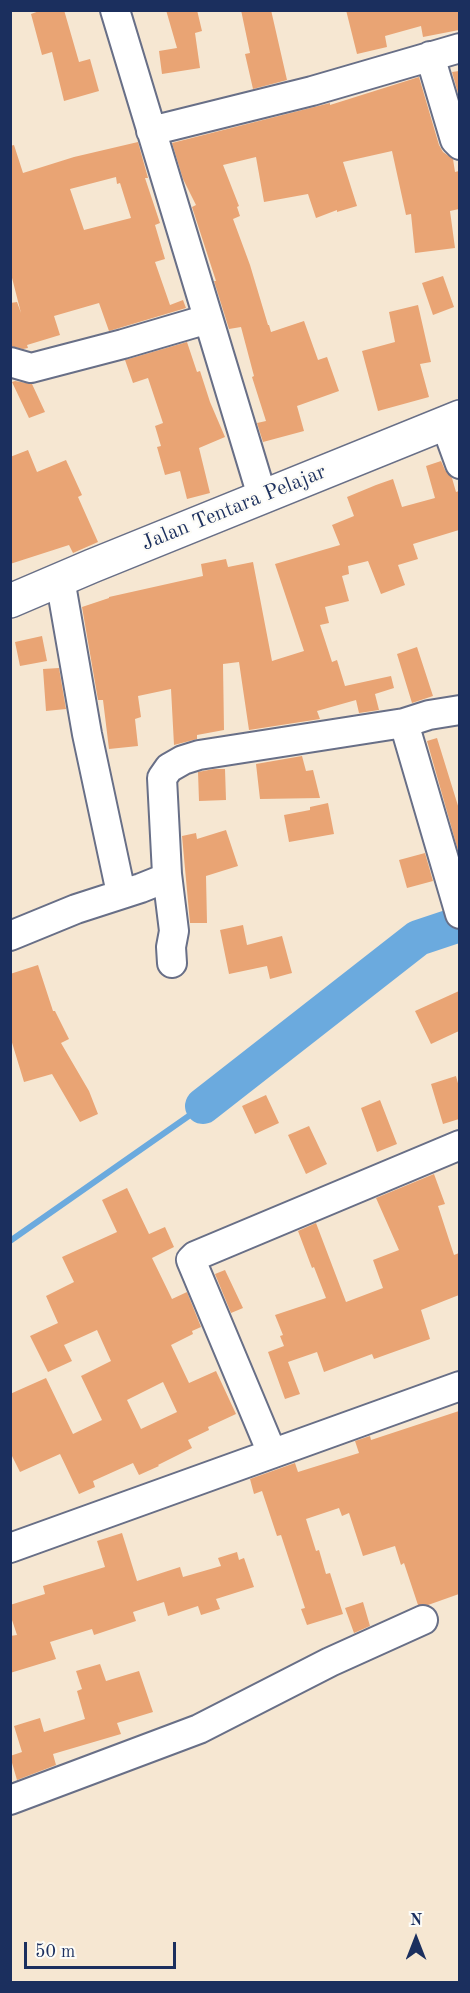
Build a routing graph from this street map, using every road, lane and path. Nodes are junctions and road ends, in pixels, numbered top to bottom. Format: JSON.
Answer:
{"nodes":[{"id":1,"x":115,"y":10,"type":"edge"},
{"id":2,"x":459,"y":48,"type":"edge"},
{"id":3,"x":430,"y":56,"type":"junction"},
{"id":4,"x":151,"y":131,"type":"junction"},
{"id":5,"x":459,"y":145,"type":"edge"},
{"id":6,"x":208,"y":319,"type":"junction"},
{"id":7,"x":10,"y":362,"type":"edge"},
{"id":8,"x":452,"y":420,"type":"edge"},
{"id":9,"x":459,"y":464,"type":"edge"},
{"id":10,"x":262,"y":496,"type":"junction"},
{"id":11,"x":60,"y":579,"type":"junction"},
{"id":12,"x":10,"y":601,"type":"edge"},
{"id":13,"x":459,"y":710,"type":"edge"},
{"id":14,"x":404,"y":723,"type":"junction"},
{"id":15,"x":167,"y":874,"type":"junction"},
{"id":16,"x":121,"y":893,"type":"junction"},
{"id":17,"x":459,"y":914,"type":"edge"},
{"id":18,"x":10,"y":936,"type":"edge"},
{"id":19,"x":172,"y":963,"type":"dead end"},
{"id":20,"x":459,"y":1145,"type":"edge"},
{"id":21,"x":459,"y":1386,"type":"edge"},
{"id":22,"x":272,"y":1453,"type":"junction"},
{"id":23,"x":10,"y":1548,"type":"edge"},
{"id":24,"x":423,"y":1620,"type":"dead end"},
{"id":25,"x":10,"y":1800,"type":"edge"}],
"edges":[{"from":1,"to":4,"type":"street"},
{"from":2,"to":3,"type":"street"},
{"from":3,"to":4,"type":"street"},
{"from":3,"to":5,"type":"street"},
{"from":4,"to":6,"type":"street"},
{"from":6,"to":7,"type":"street"},
{"from":6,"to":10,"type":"street"},
{"from":8,"to":9,"type":"street"},
{"from":8,"to":10,"type":"highway","name":"Jalan Tentara Pelajar"},
{"from":10,"to":11,"type":"highway","name":"Jalan Tentara Pelajar"},
{"from":11,"to":12,"type":"highway","name":"Jalan Tentara Pelajar"},
{"from":11,"to":16,"type":"street"},
{"from":13,"to":14,"type":"street"},
{"from":14,"to":15,"type":"street"},
{"from":14,"to":17,"type":"street"},
{"from":15,"to":16,"type":"street"},
{"from":15,"to":19,"type":"street"},
{"from":16,"to":18,"type":"street"},
{"from":20,"to":22,"type":"street"},
{"from":21,"to":22,"type":"street"},
{"from":22,"to":23,"type":"street"},
{"from":24,"to":25,"type":"street"}]}
